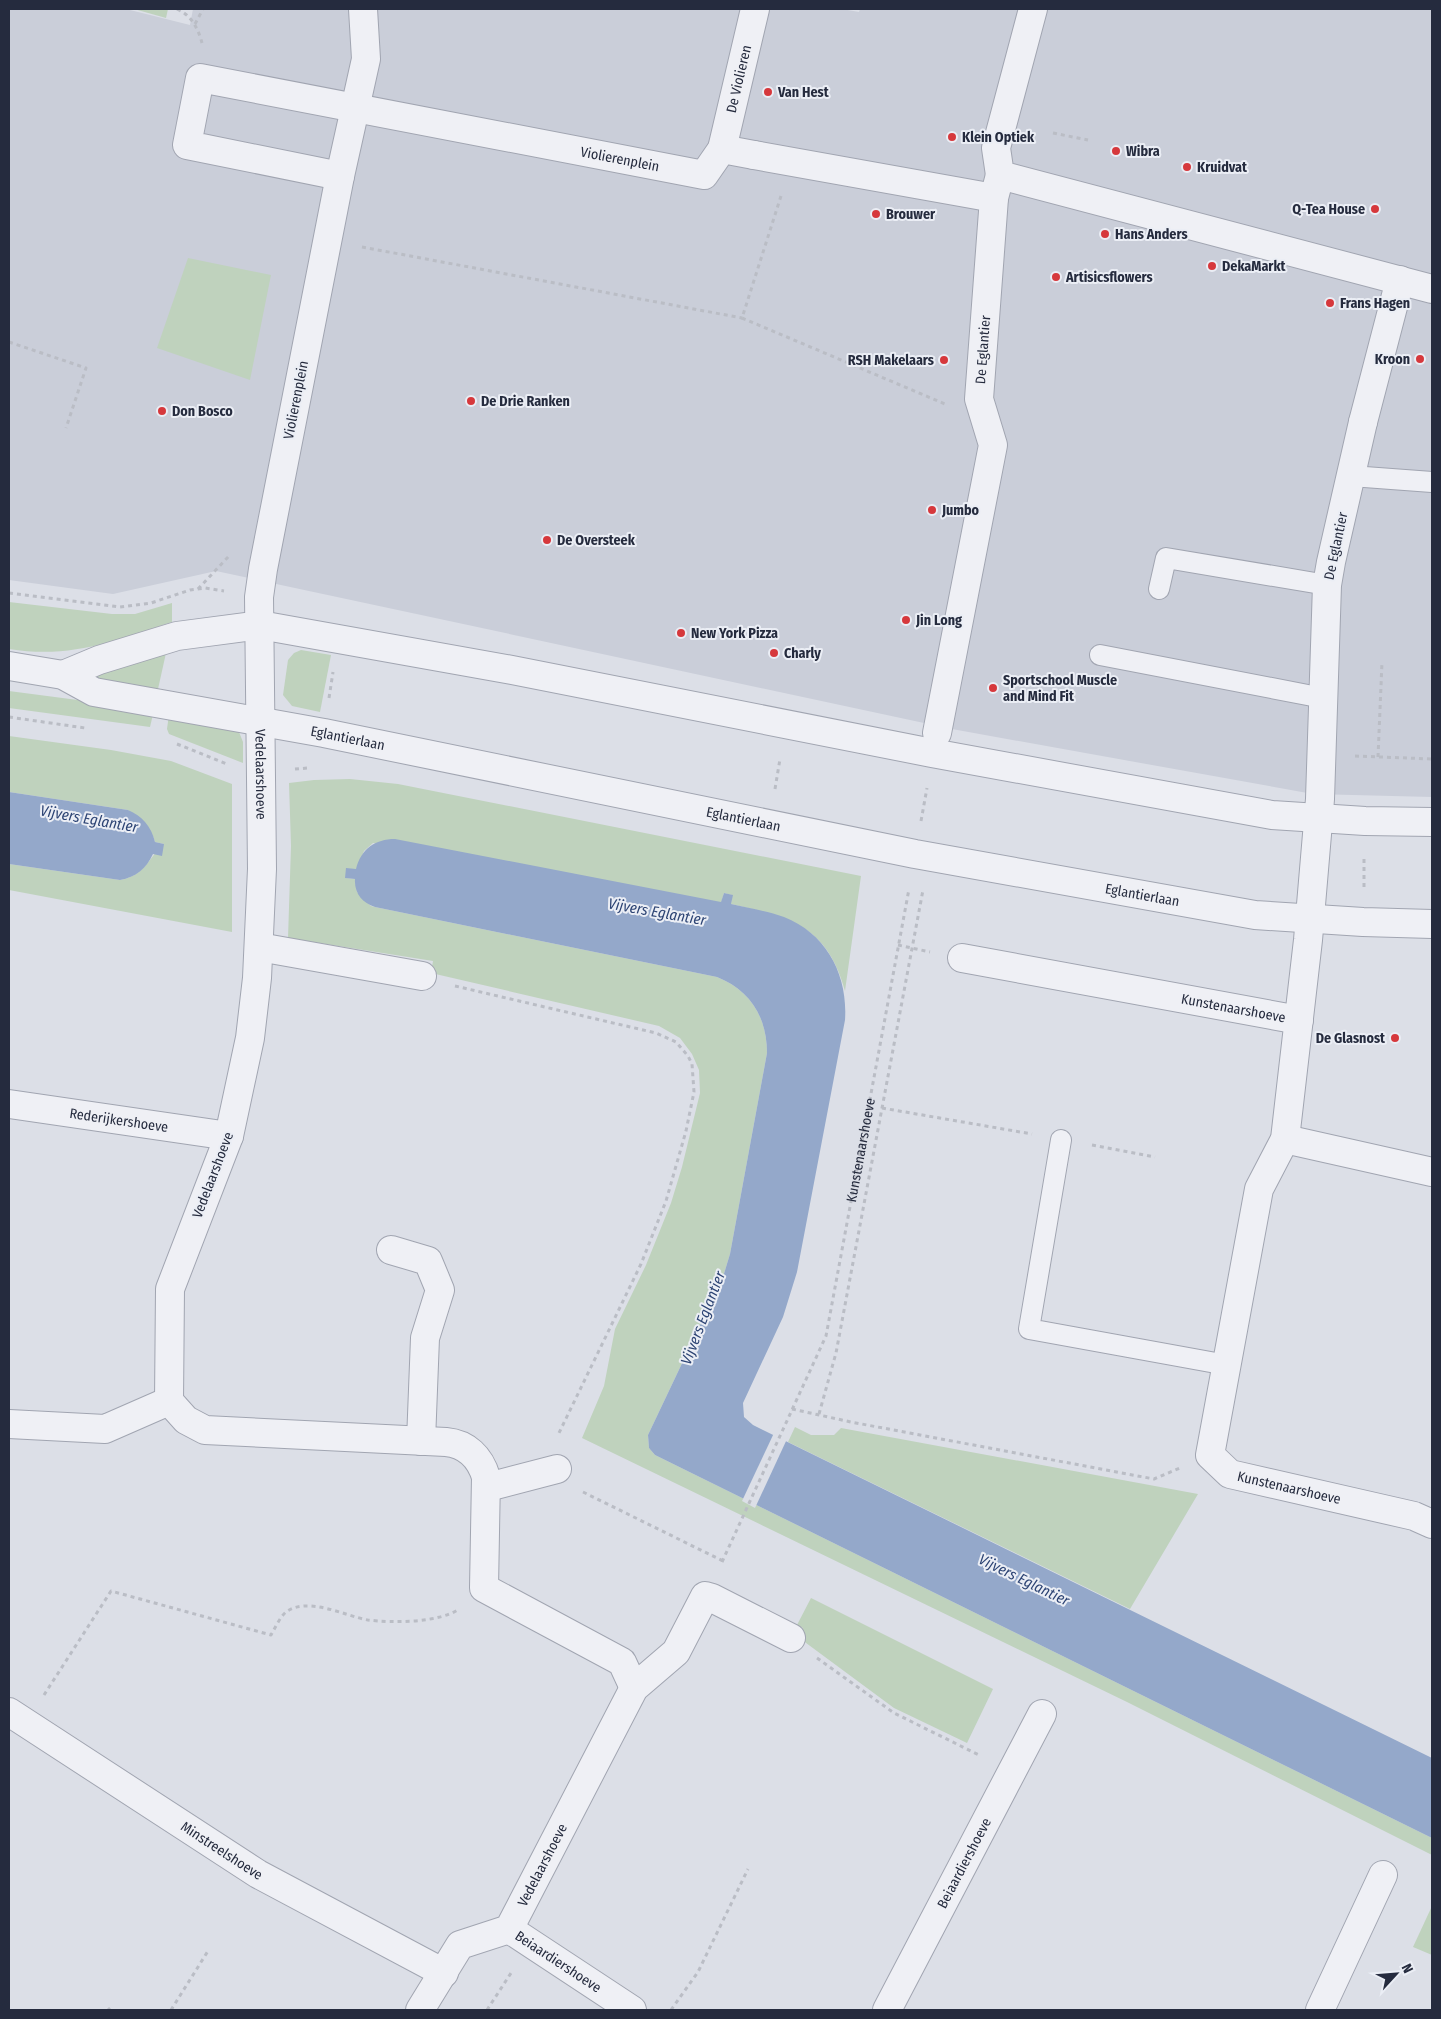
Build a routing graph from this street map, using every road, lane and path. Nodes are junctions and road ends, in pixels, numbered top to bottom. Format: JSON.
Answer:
{"nodes":[{"id":1,"x":203,"y":9,"type":"edge"},
{"id":2,"x":363,"y":9,"type":"edge"},
{"id":3,"x":755,"y":9,"type":"edge"},
{"id":4,"x":1033,"y":9,"type":"edge"},
{"id":5,"x":195,"y":24,"type":"dead end"},
{"id":6,"x":356,"y":108,"type":"junction"},
{"id":7,"x":1053,"y":133,"type":"dead end"},
{"id":8,"x":1088,"y":140,"type":"dead end"},
{"id":9,"x":722,"y":149,"type":"junction"},
{"id":10,"x":792,"y":162,"type":"junction"},
{"id":11,"x":340,"y":176,"type":"junction"},
{"id":12,"x":997,"y":187,"type":"junction"},
{"id":13,"x":327,"y":241,"type":"junction"},
{"id":14,"x":1400,"y":280,"type":"junction"},
{"id":15,"x":1432,"y":289,"type":"edge"},
{"id":16,"x":742,"y":318,"type":"junction"},
{"id":17,"x":9,"y":342,"type":"edge"},
{"id":18,"x":985,"y":420,"type":"junction"},
{"id":19,"x":66,"y":428,"type":"dead end"},
{"id":20,"x":1351,"y":476,"type":"junction"},
{"id":21,"x":1432,"y":482,"type":"edge"},
{"id":22,"x":1328,"y":585,"type":"junction"},
{"id":23,"x":1159,"y":589,"type":"dead end"},
{"id":24,"x":260,"y":625,"type":"junction"},
{"id":25,"x":338,"y":639,"type":"junction"},
{"id":26,"x":1100,"y":655,"type":"dead end"},
{"id":27,"x":1382,"y":662,"type":"dead end"},
{"id":28,"x":9,"y":666,"type":"edge"},
{"id":29,"x":63,"y":675,"type":"junction"},
{"id":30,"x":1323,"y":698,"type":"junction"},
{"id":31,"x":260,"y":721,"type":"junction"},
{"id":32,"x":787,"y":724,"type":"junction"},
{"id":33,"x":324,"y":733,"type":"junction"},
{"id":34,"x":935,"y":743,"type":"junction"},
{"id":35,"x":1322,"y":755,"type":"junction"},
{"id":36,"x":1378,"y":757,"type":"junction"},
{"id":37,"x":1432,"y":759,"type":"edge"},
{"id":38,"x":1318,"y":818,"type":"junction"},
{"id":39,"x":1365,"y":821,"type":"junction"},
{"id":40,"x":1432,"y":822,"type":"edge"},
{"id":41,"x":768,"y":824,"type":"junction"},
{"id":42,"x":914,"y":864,"type":"junction"},
{"id":43,"x":924,"y":885,"type":"dead end"},
{"id":44,"x":1310,"y":919,"type":"junction"},
{"id":45,"x":1363,"y":922,"type":"junction"},
{"id":46,"x":1432,"y":924,"type":"edge"},
{"id":47,"x":259,"y":947,"type":"junction"},
{"id":48,"x":962,"y":958,"type":"dead end"},
{"id":49,"x":422,"y":976,"type":"joint"},
{"id":50,"x":1299,"y":1020,"type":"junction"},
{"id":51,"x":9,"y":1104,"type":"edge"},
{"id":52,"x":882,"y":1108,"type":"junction"},
{"id":53,"x":229,"y":1136,"type":"junction"},
{"id":54,"x":1285,"y":1139,"type":"junction"},
{"id":55,"x":1061,"y":1140,"type":"junction"},
{"id":56,"x":1155,"y":1156,"type":"dead end"},
{"id":57,"x":1432,"y":1172,"type":"edge"},
{"id":58,"x":391,"y":1250,"type":"dead end"},
{"id":59,"x":1227,"y":1365,"type":"junction"},
{"id":60,"x":168,"y":1401,"type":"junction"},
{"id":61,"x":792,"y":1409,"type":"junction"},
{"id":62,"x":819,"y":1414,"type":"junction"},
{"id":63,"x":9,"y":1424,"type":"edge"},
{"id":64,"x":421,"y":1441,"type":"junction"},
{"id":65,"x":1210,"y":1455,"type":"junction"},
{"id":66,"x":557,"y":1469,"type":"junction"},
{"id":67,"x":488,"y":1486,"type":"junction"},
{"id":68,"x":1432,"y":1524,"type":"edge"},
{"id":69,"x":725,"y":1555,"type":"dead end"},
{"id":70,"x":723,"y":1561,"type":"dead end"},
{"id":71,"x":484,"y":1588,"type":"junction"},
{"id":72,"x":790,"y":1638,"type":"joint"},
{"id":73,"x":634,"y":1688,"type":"junction"},
{"id":74,"x":1042,"y":1714,"type":"dead end"},
{"id":75,"x":16,"y":1717,"type":"edge"},
{"id":76,"x":1011,"y":1771,"type":"junction"},
{"id":77,"x":748,"y":1869,"type":"dead end"},
{"id":78,"x":1383,"y":1875,"type":"dead end"},
{"id":79,"x":509,"y":1929,"type":"junction"},
{"id":80,"x":208,"y":1951,"type":"dead end"},
{"id":81,"x":444,"y":1973,"type":"junction"},
{"id":82,"x":171,"y":2010,"type":"edge"},
{"id":83,"x":420,"y":2010,"type":"edge"},
{"id":84,"x":632,"y":2010,"type":"edge"},
{"id":85,"x":671,"y":2010,"type":"edge"},
{"id":86,"x":887,"y":2010,"type":"edge"},
{"id":87,"x":1320,"y":2010,"type":"edge"}],
"edges":[{"from":1,"to":5,"type":"path"},
{"from":2,"to":6,"type":"street"},
{"from":3,"to":9,"type":"street","name":"De Violieren"},
{"from":4,"to":12,"type":"street","name":"De Eglantier"},
{"from":6,"to":9,"type":"street","name":"Violierenplein"},
{"from":6,"to":11,"type":"street","name":"Violierenplein"},
{"from":6,"to":11,"type":"street","name":"Violierenplein"},
{"from":7,"to":8,"type":"path"},
{"from":9,"to":10,"type":"street"},
{"from":10,"to":12,"type":"street"},
{"from":10,"to":16,"type":"path"},
{"from":11,"to":13,"type":"street","name":"Violierenplein"},
{"from":12,"to":14,"type":"street"},
{"from":12,"to":18,"type":"street","name":"De Eglantier"},
{"from":13,"to":16,"type":"path"},
{"from":13,"to":24,"type":"street","name":"Violierenplein"},
{"from":14,"to":15,"type":"street"},
{"from":14,"to":20,"type":"street","name":"De Eglantier"},
{"from":16,"to":18,"type":"path"},
{"from":17,"to":19,"type":"path"},
{"from":18,"to":34,"type":"street","name":"De Eglantier"},
{"from":20,"to":21,"type":"lane"},
{"from":20,"to":22,"type":"street","name":"De Eglantier"},
{"from":22,"to":23,"type":"lane"},
{"from":22,"to":30,"type":"street","name":"De Eglantier"},
{"from":24,"to":25,"type":"street"},
{"from":24,"to":29,"type":"street"},
{"from":24,"to":31,"type":"street","name":"Violierenplein"},
{"from":25,"to":32,"type":"street"},
{"from":25,"to":33,"type":"path"},
{"from":26,"to":30,"type":"lane"},
{"from":27,"to":36,"type":"path"},
{"from":28,"to":29,"type":"street","name":"Eglantierlaan"},
{"from":29,"to":31,"type":"street","name":"Eglantierlaan"},
{"from":30,"to":35,"type":"street","name":"De Eglantier"},
{"from":31,"to":33,"type":"street","name":"Eglantierlaan"},
{"from":31,"to":47,"type":"street","name":"Vedelaarshoeve"},
{"from":32,"to":34,"type":"street"},
{"from":32,"to":41,"type":"path"},
{"from":33,"to":41,"type":"street","name":"Eglantierlaan"},
{"from":34,"to":38,"type":"street"},
{"from":34,"to":42,"type":"path","name":"Kunstenaarshoeve"},
{"from":35,"to":36,"type":"path"},
{"from":35,"to":38,"type":"street","name":"De Eglantier"},
{"from":36,"to":37,"type":"path"},
{"from":38,"to":39,"type":"street"},
{"from":38,"to":44,"type":"street","name":"Kunstenaarshoeve"},
{"from":39,"to":40,"type":"street"},
{"from":39,"to":45,"type":"path"},
{"from":41,"to":42,"type":"street","name":"Eglantierlaan"},
{"from":42,"to":44,"type":"street","name":"Eglantierlaan"},
{"from":42,"to":61,"type":"path","name":"Kunstenaarshoeve"},
{"from":43,"to":52,"type":"path"},
{"from":44,"to":45,"type":"street","name":"Eglantierlaan"},
{"from":44,"to":50,"type":"street","name":"Kunstenaarshoeve"},
{"from":45,"to":46,"type":"street","name":"Eglantierlaan"},
{"from":47,"to":49,"type":"street"},
{"from":47,"to":53,"type":"street","name":"Vedelaarshoeve"},
{"from":48,"to":50,"type":"street","name":"Kunstenaarshoeve"},
{"from":49,"to":66,"type":"path"},
{"from":50,"to":54,"type":"street","name":"Kunstenaarshoeve"},
{"from":51,"to":53,"type":"street","name":"Rederijkershoeve"},
{"from":52,"to":55,"type":"path"},
{"from":52,"to":62,"type":"path"},
{"from":53,"to":60,"type":"street","name":"Vedelaarshoeve"},
{"from":54,"to":57,"type":"street"},
{"from":54,"to":59,"type":"street","name":"Kunstenaarshoeve"},
{"from":55,"to":56,"type":"path"},
{"from":55,"to":59,"type":"lane"},
{"from":58,"to":64,"type":"street"},
{"from":59,"to":65,"type":"street","name":"Kunstenaarshoeve"},
{"from":60,"to":63,"type":"street"},
{"from":60,"to":64,"type":"street"},
{"from":61,"to":62,"type":"path"},
{"from":61,"to":69,"type":"path","name":"Kunstenaarshoeve"},
{"from":62,"to":65,"type":"path"},
{"from":64,"to":67,"type":"street"},
{"from":65,"to":68,"type":"street","name":"Kunstenaarshoeve"},
{"from":66,"to":67,"type":"street"},
{"from":66,"to":70,"type":"path"},
{"from":67,"to":71,"type":"street"},
{"from":71,"to":73,"type":"street"},
{"from":71,"to":75,"type":"path"},
{"from":72,"to":73,"type":"street","name":"Vedelaarshoeve"},
{"from":72,"to":76,"type":"path"},
{"from":73,"to":79,"type":"street","name":"Vedelaarshoeve"},
{"from":74,"to":76,"type":"street","name":"Beiaardiershoeve"},
{"from":75,"to":81,"type":"street","name":"Minstreelshoeve"},
{"from":76,"to":86,"type":"street","name":"Beiaardiershoeve"},
{"from":77,"to":85,"type":"path"},
{"from":78,"to":87,"type":"street"},
{"from":79,"to":81,"type":"street"},
{"from":79,"to":84,"type":"street","name":"Beiaardiershoeve"},
{"from":80,"to":82,"type":"path"},
{"from":81,"to":83,"type":"street"}]}
